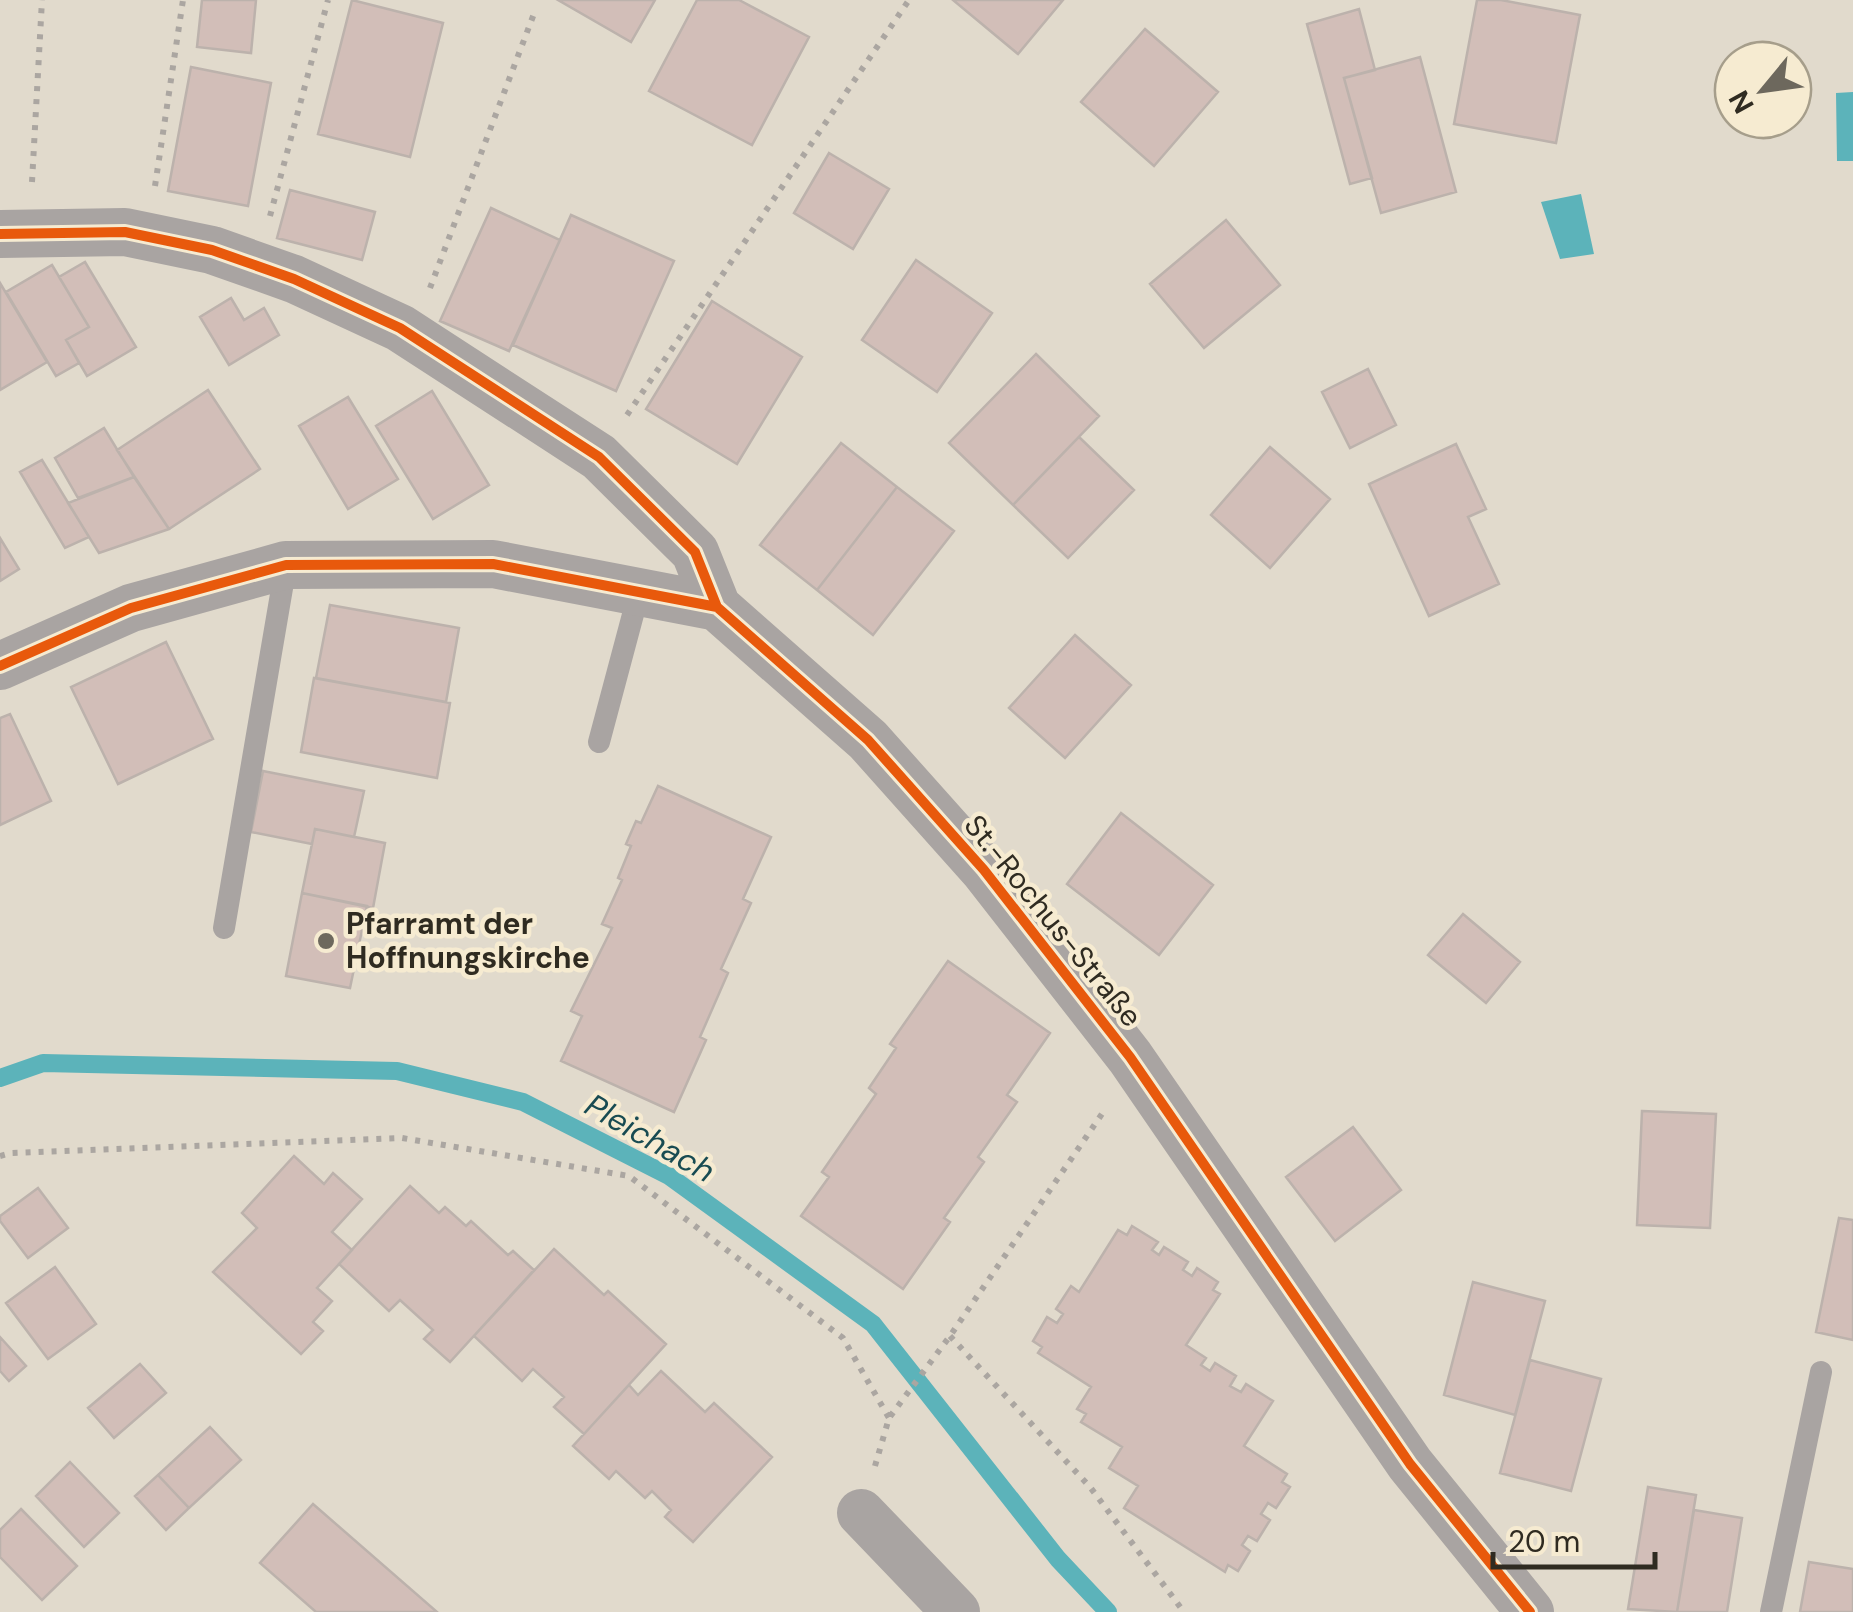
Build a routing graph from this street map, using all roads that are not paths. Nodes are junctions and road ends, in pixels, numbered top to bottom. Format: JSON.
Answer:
{"nodes":[{"id":1,"x":15,"y":234,"type":"edge"},
{"id":2,"x":286,"y":565,"type":"junction"},
{"id":3,"x":639,"y":592,"type":"junction"},
{"id":4,"x":717,"y":607,"type":"junction"},
{"id":5,"x":0,"y":666,"type":"edge"},
{"id":6,"x":599,"y":742,"type":"dead end"},
{"id":7,"x":224,"y":928,"type":"dead end"},
{"id":8,"x":1821,"y":1372,"type":"dead end"},
{"id":9,"x":861,"y":1513,"type":"dead end"},
{"id":10,"x":956,"y":1612,"type":"edge"},
{"id":11,"x":1530,"y":1612,"type":"edge"},
{"id":12,"x":1771,"y":1612,"type":"edge"}],
"edges":[{"from":1,"to":4,"type":"street"},
{"from":2,"to":3,"type":"street"},
{"from":2,"to":5,"type":"street"},
{"from":2,"to":7,"type":"lane"},
{"from":3,"to":4,"type":"street"},
{"from":3,"to":6,"type":"lane"},
{"from":4,"to":11,"type":"street","name":"St.-Rochus-Straße"},
{"from":8,"to":12,"type":"lane"},
{"from":9,"to":10,"type":"street"}]}
